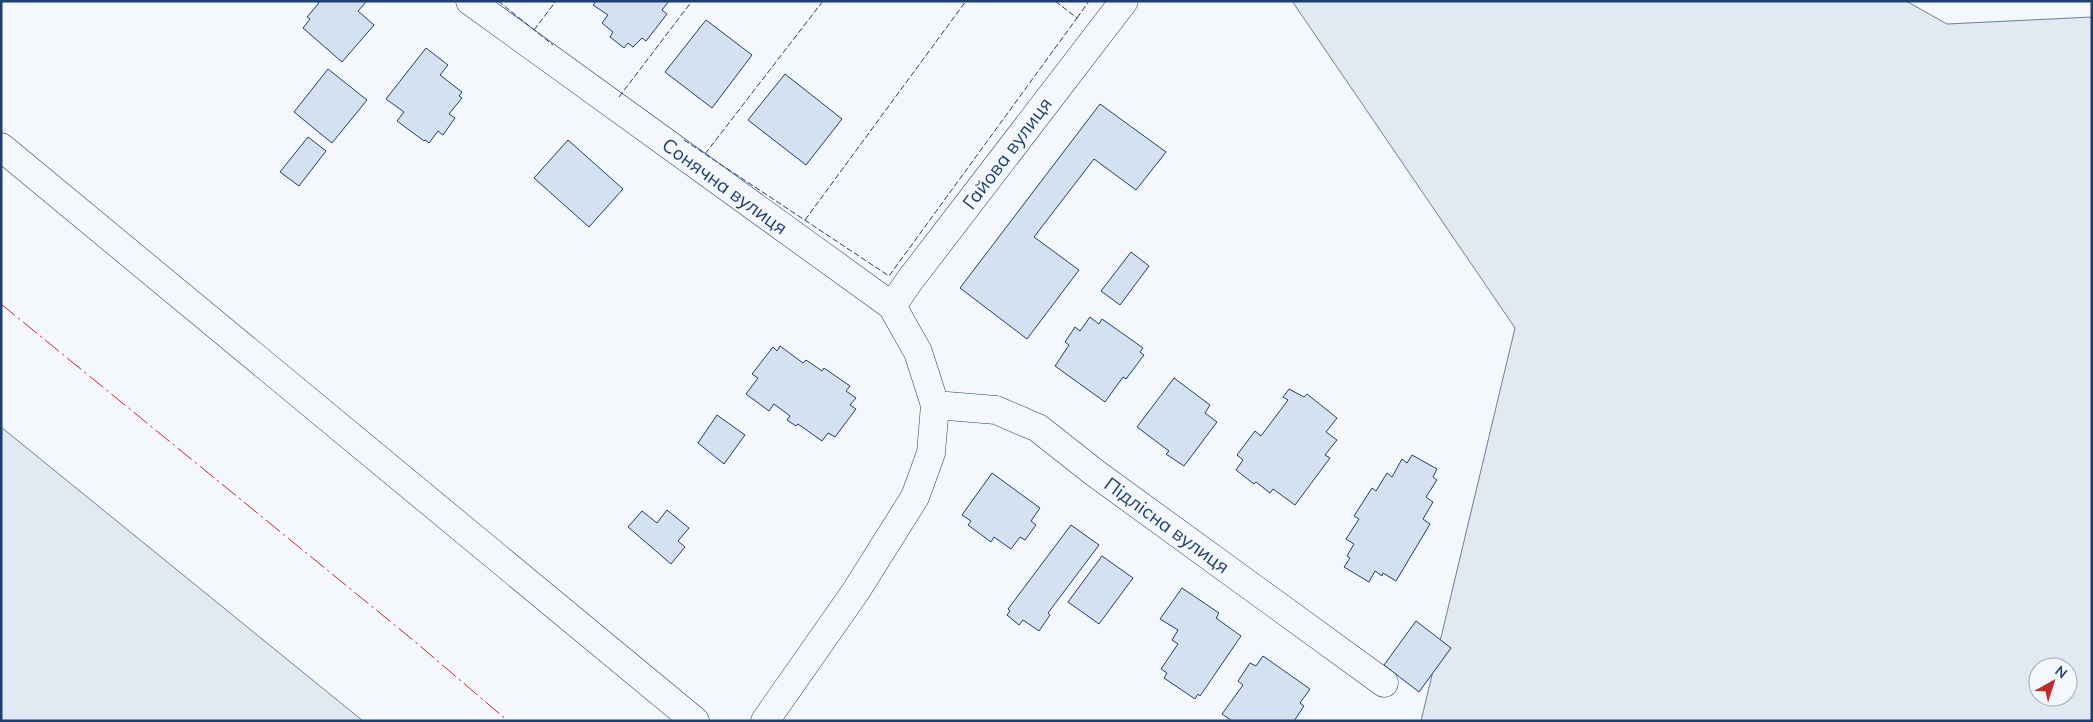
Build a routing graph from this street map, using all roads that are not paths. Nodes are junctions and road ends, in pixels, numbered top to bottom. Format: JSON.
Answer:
{"nodes":[{"id":1,"x":470,"y":1,"type":"edge"},
{"id":2,"x":1124,"y":1,"type":"edge"},
{"id":3,"x":1,"y":147,"type":"edge"},
{"id":4,"x":892,"y":306,"type":"junction"},
{"id":5,"x":935,"y":405,"type":"junction"},
{"id":6,"x":1384,"y":683,"type":"dead end"},
{"id":7,"x":695,"y":721,"type":"edge"},
{"id":8,"x":765,"y":721,"type":"edge"}],
"edges":[{"from":1,"to":4,"type":"street","name":"Сонячна вулиця"},
{"from":2,"to":4,"type":"street","name":"Гайова вулиця"},
{"from":3,"to":7,"type":"street"},
{"from":4,"to":5,"type":"street","name":"Сонячна вулиця"},
{"from":5,"to":6,"type":"street","name":"Підлісна вулиця"},
{"from":5,"to":8,"type":"street"}]}
